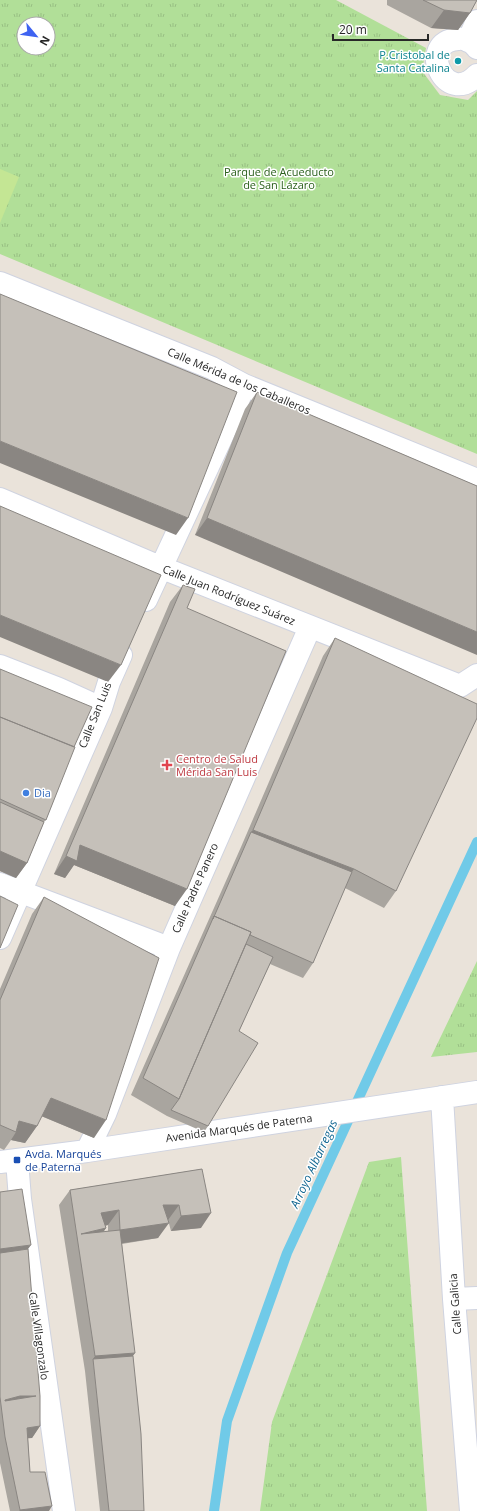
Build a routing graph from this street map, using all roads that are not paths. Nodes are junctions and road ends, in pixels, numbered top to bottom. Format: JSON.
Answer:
{"nodes":[{"id":1,"x":477,"y":21,"type":"edge"},
{"id":2,"x":473,"y":44,"type":"edge"},
{"id":3,"x":477,"y":75,"type":"edge"},
{"id":4,"x":0,"y":283,"type":"edge"},
{"id":5,"x":244,"y":385,"type":"junction"},
{"id":6,"x":477,"y":480,"type":"edge"},
{"id":7,"x":0,"y":499,"type":"edge"},
{"id":8,"x":160,"y":567,"type":"junction"},
{"id":9,"x":310,"y":627,"type":"junction"},
{"id":10,"x":0,"y":666,"type":"edge"},
{"id":11,"x":468,"y":681,"type":"edge"},
{"id":12,"x":101,"y":708,"type":"junction"},
{"id":13,"x":0,"y":884,"type":"edge"},
{"id":14,"x":21,"y":892,"type":"junction"},
{"id":15,"x":0,"y":938,"type":"edge"},
{"id":16,"x":169,"y":948,"type":"junction"},
{"id":17,"x":477,"y":1092,"type":"edge"},
{"id":18,"x":437,"y":1098,"type":"junction"},
{"id":19,"x":87,"y":1151,"type":"junction"},
{"id":20,"x":8,"y":1161,"type":"edge"},
{"id":21,"x":477,"y":1298,"type":"edge"},
{"id":22,"x":454,"y":1299,"type":"junction"},
{"id":23,"x":64,"y":1511,"type":"edge"},
{"id":24,"x":470,"y":1511,"type":"edge"}],
"edges":[{"from":1,"to":2,"type":"street"},
{"from":2,"to":3,"type":"street"},
{"from":4,"to":5,"type":"street","name":"Calle Mérida de los Caballeros"},
{"from":5,"to":6,"type":"street","name":"Calle Mérida de los Caballeros"},
{"from":5,"to":8,"type":"street","name":"Calle San Luis"},
{"from":7,"to":8,"type":"street","name":"Calle Juan Rodríguez Suárez"},
{"from":8,"to":9,"type":"street","name":"Calle Juan Rodríguez Suárez"},
{"from":8,"to":12,"type":"street","name":"Calle San Luis"},
{"from":9,"to":11,"type":"street","name":"Calle Juan Rodríguez Suárez"},
{"from":9,"to":16,"type":"street","name":"Calle Padre Panero"},
{"from":10,"to":12,"type":"street"},
{"from":12,"to":14,"type":"street","name":"Calle San Luis"},
{"from":13,"to":14,"type":"street"},
{"from":14,"to":15,"type":"street","name":"Calle San Luis"},
{"from":14,"to":16,"type":"street"},
{"from":16,"to":19,"type":"street","name":"Calle Padre Panero"},
{"from":17,"to":18,"type":"street","name":"Avenida Marqués de Paterna"},
{"from":18,"to":19,"type":"street","name":"Avenida Marqués de Paterna"},
{"from":18,"to":22,"type":"street","name":"Calle Galicia"},
{"from":19,"to":20,"type":"street","name":"Avenida Marqués de Paterna"},
{"from":20,"to":23,"type":"street","name":"Calle Villagonzalo"},
{"from":21,"to":22,"type":"street"},
{"from":22,"to":24,"type":"street","name":"Calle Galicia"}]}
